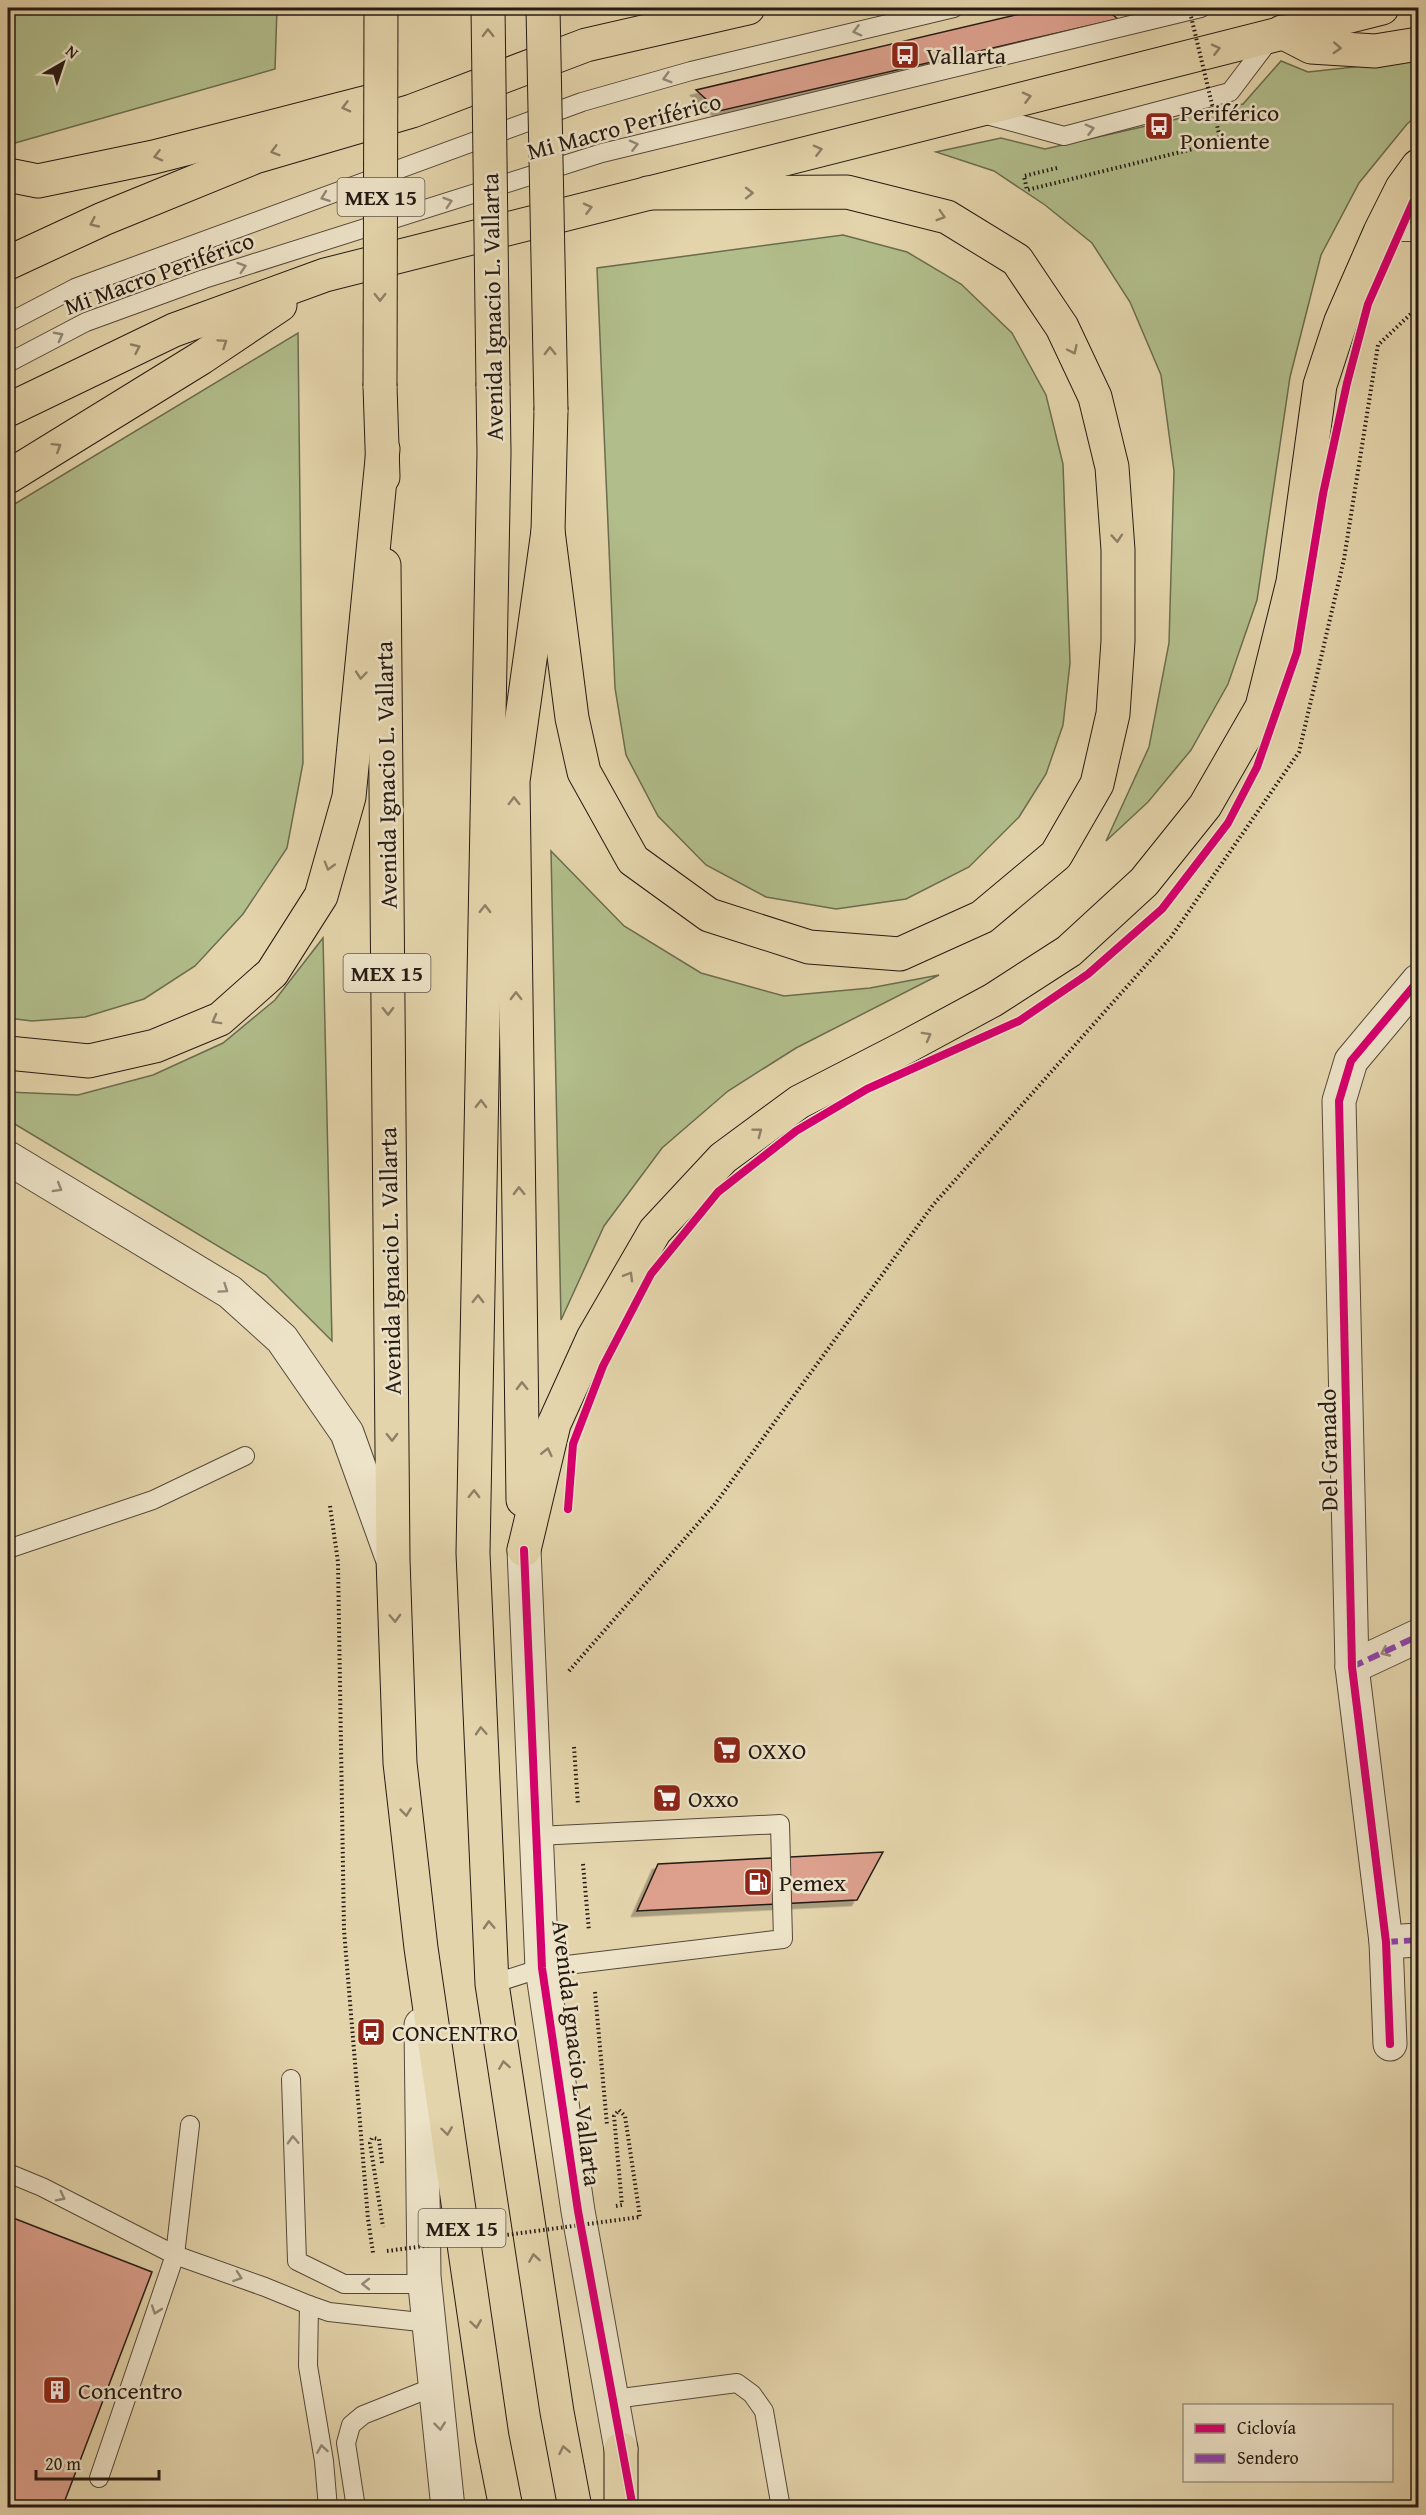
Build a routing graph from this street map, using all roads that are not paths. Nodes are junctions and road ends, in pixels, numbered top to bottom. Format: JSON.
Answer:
{"nodes":[{"id":1,"x":381,"y":8,"type":"edge"},
{"id":2,"x":488,"y":8,"type":"edge"},
{"id":3,"x":543,"y":8,"type":"edge"},
{"id":4,"x":706,"y":8,"type":"edge"},
{"id":5,"x":748,"y":8,"type":"edge"},
{"id":6,"x":954,"y":8,"type":"edge"},
{"id":7,"x":1201,"y":8,"type":"edge"},
{"id":8,"x":1382,"y":8,"type":"edge"},
{"id":9,"x":1278,"y":34,"type":"junction"},
{"id":10,"x":1419,"y":44,"type":"edge"},
{"id":11,"x":586,"y":45,"type":"junction"},
{"id":12,"x":973,"y":111,"type":"junction"},
{"id":13,"x":1419,"y":165,"type":"edge"},
{"id":14,"x":8,"y":175,"type":"edge"},
{"id":15,"x":648,"y":193,"type":"junction"},
{"id":16,"x":1380,"y":232,"type":"junction"},
{"id":17,"x":1419,"y":232,"type":"edge"},
{"id":18,"x":8,"y":263,"type":"edge"},
{"id":19,"x":325,"y":275,"type":"junction"},
{"id":20,"x":8,"y":322,"type":"edge"},
{"id":21,"x":8,"y":363,"type":"edge"},
{"id":22,"x":8,"y":410,"type":"edge"},
{"id":23,"x":382,"y":449,"type":"junction"},
{"id":24,"x":8,"y":477,"type":"edge"},
{"id":25,"x":548,"y":531,"type":"junction"},
{"id":26,"x":1419,"y":981,"type":"edge"},
{"id":27,"x":8,"y":1053,"type":"edge"},
{"id":28,"x":8,"y":1158,"type":"edge"},
{"id":29,"x":245,"y":1455,"type":"dead end"},
{"id":30,"x":8,"y":1549,"type":"edge"},
{"id":31,"x":524,"y":1550,"type":"junction"},
{"id":32,"x":393,"y":1559,"type":"junction"},
{"id":33,"x":1419,"y":1636,"type":"edge"},
{"id":34,"x":1352,"y":1667,"type":"junction"},
{"id":35,"x":537,"y":1836,"type":"junction"},
{"id":36,"x":1419,"y":1940,"type":"edge"},
{"id":37,"x":1386,"y":1942,"type":"junction"},
{"id":38,"x":421,"y":1948,"type":"junction"},
{"id":39,"x":542,"y":1968,"type":"junction"},
{"id":40,"x":492,"y":1984,"type":"junction"},
{"id":41,"x":1390,"y":2044,"type":"dead end"},
{"id":42,"x":291,"y":2079,"type":"dead end"},
{"id":43,"x":190,"y":2125,"type":"dead end"},
{"id":44,"x":8,"y":2173,"type":"edge"},
{"id":45,"x":175,"y":2255,"type":"junction"},
{"id":46,"x":424,"y":2284,"type":"junction"},
{"id":47,"x":309,"y":2305,"type":"junction"},
{"id":48,"x":429,"y":2323,"type":"junction"},
{"id":49,"x":436,"y":2386,"type":"junction"},
{"id":50,"x":614,"y":2399,"type":"junction"},
{"id":51,"x":621,"y":2449,"type":"junction"},
{"id":52,"x":99,"y":2478,"type":"dead end"},
{"id":53,"x":328,"y":2508,"type":"edge"},
{"id":54,"x":356,"y":2508,"type":"edge"},
{"id":55,"x":448,"y":2508,"type":"edge"},
{"id":56,"x":506,"y":2508,"type":"edge"},
{"id":57,"x":575,"y":2508,"type":"edge"},
{"id":58,"x":621,"y":2508,"type":"edge"},
{"id":59,"x":633,"y":2508,"type":"edge"},
{"id":60,"x":781,"y":2508,"type":"edge"}],
"edges":[{"from":1,"to":23,"type":"highway","name":"Avenida Ignacio L. Vallarta","number":"MEX 15","one_way":true,"bridge":true},
{"from":40,"to":2,"type":"highway","name":"Avenida Ignacio L. Vallarta","number":"MEX 15","one_way":true,"bridge":true},
{"from":25,"to":3,"type":"highway","one_way":true,"bridge":true},
{"from":4,"to":11,"type":"highway"},
{"from":5,"to":11,"type":"highway"},
{"from":6,"to":20,"type":"lane","name":"Mi Macro Periférico","one_way":true},
{"from":21,"to":7,"type":"lane","name":"Mi Macro Periférico","one_way":true},
{"from":8,"to":9,"type":"highway"},
{"from":9,"to":10,"type":"highway","one_way":true},
{"from":12,"to":9,"type":"highway","one_way":true},
{"from":12,"to":9,"type":"lane","one_way":true},
{"from":11,"to":14,"type":"highway","one_way":true},
{"from":11,"to":18,"type":"highway","one_way":true},
{"from":15,"to":12,"type":"highway","one_way":true},
{"from":13,"to":16,"type":"highway"},
{"from":19,"to":15,"type":"highway","one_way":true},
{"from":15,"to":25,"type":"highway","one_way":true},
{"from":16,"to":17,"type":"lane"},
{"from":31,"to":16,"type":"highway","one_way":true},
{"from":22,"to":19,"type":"highway","one_way":true},
{"from":24,"to":19,"type":"highway","one_way":true},
{"from":23,"to":27,"type":"highway","one_way":true},
{"from":23,"to":32,"type":"highway","name":"Avenida Ignacio L. Vallarta","number":"MEX 15","one_way":true},
{"from":31,"to":25,"type":"highway","one_way":true},
{"from":26,"to":34,"type":"street","name":"Del Granado"},
{"from":28,"to":32,"type":"street","one_way":true},
{"from":29,"to":30,"type":"lane"},
{"from":31,"to":35,"type":"street","name":"Avenida Ignacio L. Vallarta"},
{"from":32,"to":38,"type":"highway","name":"Avenida Ignacio L. Vallarta","number":"MEX 15","one_way":true},
{"from":33,"to":34,"type":"street","one_way":true},
{"from":34,"to":37,"type":"street","name":"Del Granado"},
{"from":35,"to":39,"type":"street","name":"Avenida Ignacio L. Vallarta"},
{"from":35,"to":39,"type":"lane"},
{"from":36,"to":37,"type":"street"},
{"from":37,"to":41,"type":"street","name":"Del Granado"},
{"from":38,"to":46,"type":"street"},
{"from":38,"to":56,"type":"highway","name":"Avenida Ignacio L. Vallarta","number":"MEX 15","one_way":true},
{"from":39,"to":40,"type":"lane"},
{"from":39,"to":50,"type":"street","name":"Avenida Ignacio L. Vallarta"},
{"from":57,"to":40,"type":"highway","name":"Avenida Ignacio L. Vallarta","number":"MEX 15","one_way":true},
{"from":46,"to":42,"type":"lane","one_way":true},
{"from":43,"to":45,"type":"lane"},
{"from":44,"to":45,"type":"lane","one_way":true},
{"from":45,"to":47,"type":"lane","one_way":true},
{"from":45,"to":52,"type":"lane","one_way":true},
{"from":46,"to":48,"type":"street"},
{"from":47,"to":48,"type":"lane"},
{"from":53,"to":47,"type":"lane","one_way":true},
{"from":48,"to":49,"type":"street"},
{"from":49,"to":54,"type":"lane"},
{"from":49,"to":55,"type":"street","one_way":true},
{"from":50,"to":51,"type":"street","name":"Avenida Ignacio L. Vallarta"},
{"from":50,"to":60,"type":"lane"},
{"from":51,"to":58,"type":"highway"},
{"from":51,"to":59,"type":"street","name":"Avenida Ignacio L. Vallarta"}]}
